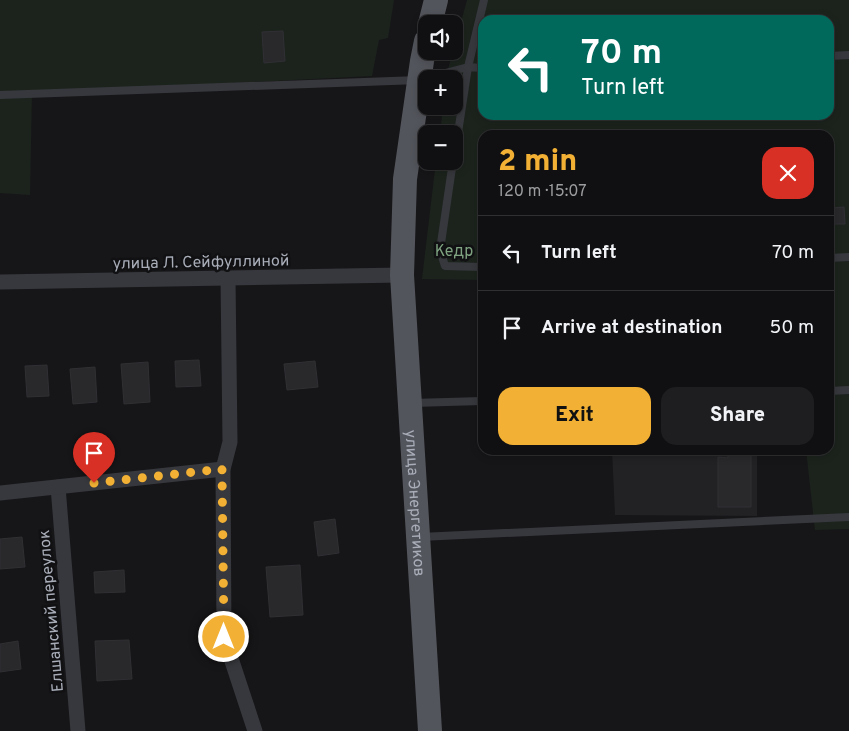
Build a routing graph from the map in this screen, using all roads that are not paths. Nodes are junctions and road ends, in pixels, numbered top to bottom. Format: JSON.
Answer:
{"nodes":[{"id":1,"x":436,"y":0,"type":"edge"},
{"id":2,"x":484,"y":0,"type":"edge"},
{"id":3,"x":432,"y":15,"type":"edge"},
{"id":4,"x":480,"y":15,"type":"edge"},
{"id":5,"x":478,"y":25,"type":"edge"},
{"id":6,"x":834,"y":56,"type":"edge"},
{"id":7,"x":849,"y":56,"type":"edge"},
{"id":8,"x":468,"y":67,"type":"junction"},
{"id":9,"x":478,"y":68,"type":"edge"},
{"id":10,"x":457,"y":70,"type":"edge"},
{"id":11,"x":418,"y":80,"type":"edge"},
{"id":12,"x":418,"y":87,"type":"edge"},
{"id":13,"x":0,"y":95,"type":"edge"},
{"id":14,"x":459,"y":125,"type":"edge"},
{"id":15,"x":452,"y":170,"type":"edge"},
{"id":16,"x":849,"y":257,"type":"edge"},
{"id":17,"x":834,"y":258,"type":"edge"},
{"id":18,"x":478,"y":267,"type":"edge"},
{"id":19,"x":402,"y":275,"type":"junction"},
{"id":20,"x":228,"y":278,"type":"junction"},
{"id":21,"x":0,"y":282,"type":"edge"},
{"id":22,"x":849,"y":390,"type":"edge"},
{"id":23,"x":834,"y":391,"type":"edge"},
{"id":24,"x":478,"y":401,"type":"edge"},
{"id":25,"x":410,"y":403,"type":"junction"},
{"id":26,"x":222,"y":469,"type":"junction"},
{"id":27,"x":58,"y":487,"type":"junction"},
{"id":28,"x":0,"y":493,"type":"edge"},
{"id":29,"x":849,"y":517,"type":"edge"},
{"id":30,"x":418,"y":537,"type":"junction"},
{"id":31,"x":78,"y":731,"type":"edge"},
{"id":32,"x":255,"y":731,"type":"edge"},
{"id":33,"x":430,"y":731,"type":"edge"}],
"edges":[{"from":1,"to":3,"type":"main road"},
{"from":2,"to":4,"type":"lane"},
{"from":5,"to":8,"type":"lane"},
{"from":6,"to":7,"type":"lane"},
{"from":8,"to":9,"type":"lane"},
{"from":8,"to":10,"type":"lane"},
{"from":8,"to":14,"type":"lane"},
{"from":11,"to":13,"type":"lane"},
{"from":12,"to":19,"type":"main road","name":"улица Энергетиков"},
{"from":15,"to":18,"type":"lane"},
{"from":16,"to":17,"type":"lane"},
{"from":19,"to":20,"type":"street","name":"улица Л. Сейфуллиной"},
{"from":19,"to":25,"type":"main road","name":"улица Энергетиков"},
{"from":20,"to":21,"type":"street","name":"улица Л. Сейфуллиной"},
{"from":20,"to":26,"type":"street"},
{"from":22,"to":23,"type":"lane"},
{"from":24,"to":25,"type":"lane"},
{"from":25,"to":30,"type":"main road","name":"улица Энергетиков"},
{"from":26,"to":27,"type":"street"},
{"from":26,"to":32,"type":"street"},
{"from":27,"to":28,"type":"street"},
{"from":27,"to":31,"type":"street","name":"Елшанский переулок"},
{"from":29,"to":30,"type":"lane"},
{"from":30,"to":33,"type":"main road","name":"улица Энергетиков"}]}
